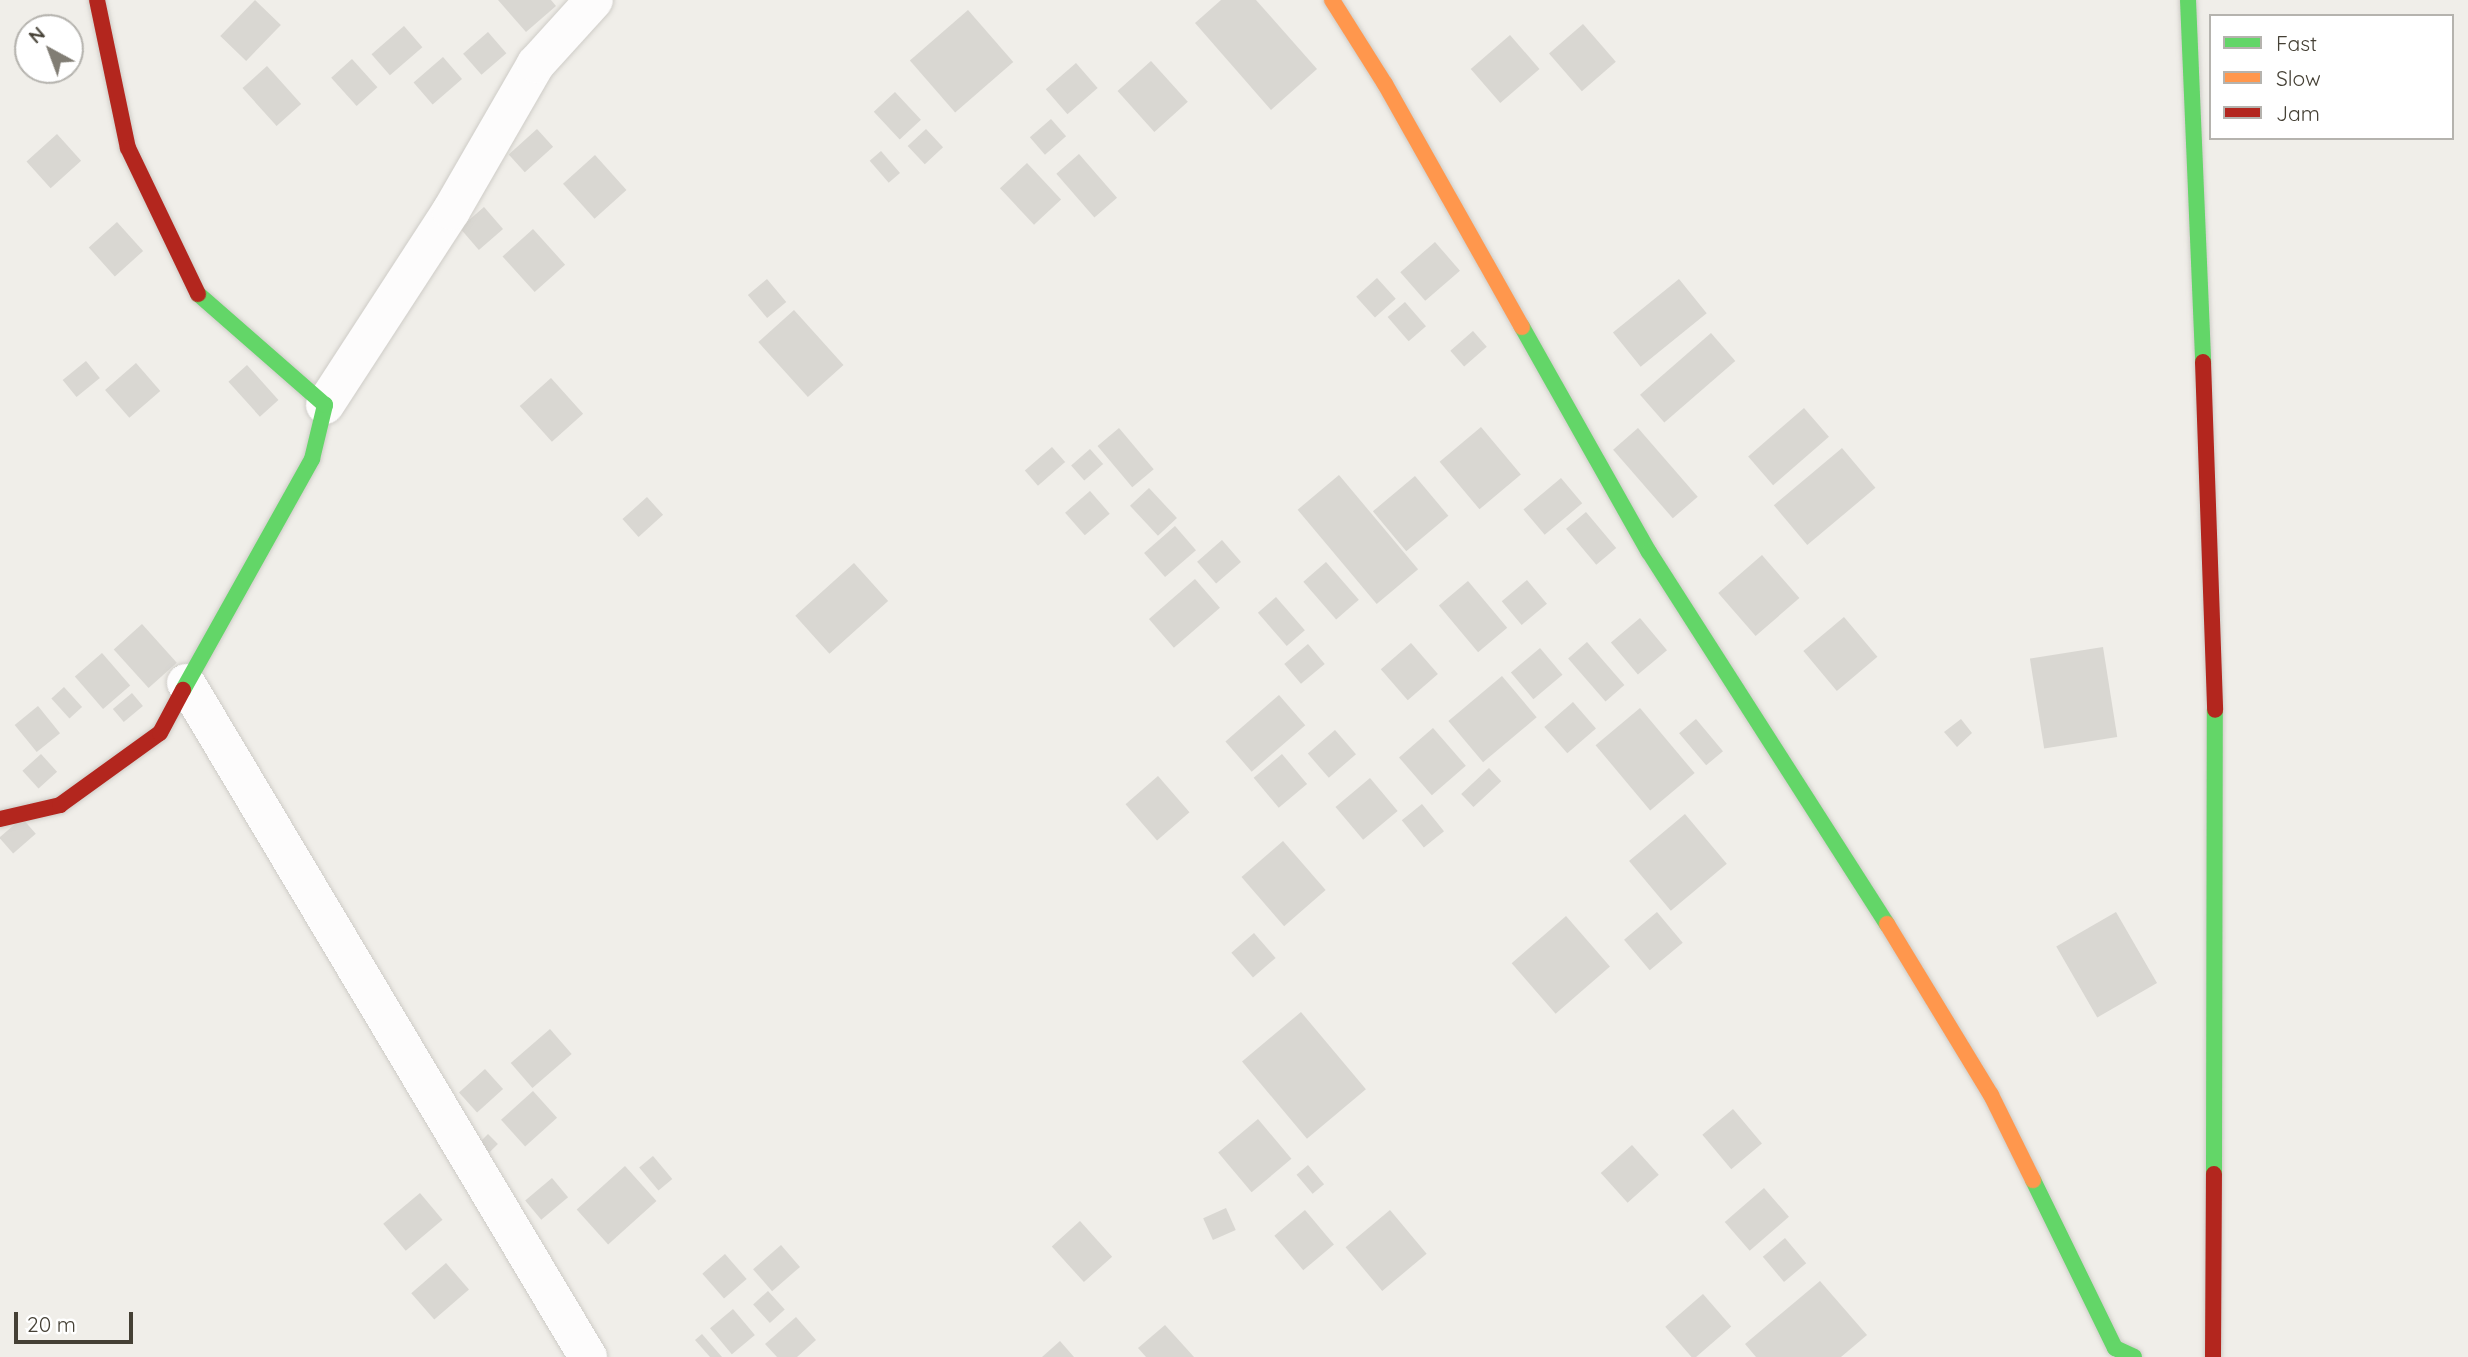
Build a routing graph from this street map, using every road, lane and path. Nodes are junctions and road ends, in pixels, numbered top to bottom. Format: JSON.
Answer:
{"nodes":[{"id":1,"x":97,"y":0,"type":"edge"},
{"id":2,"x":594,"y":0,"type":"edge"},
{"id":3,"x":1332,"y":0,"type":"edge"},
{"id":4,"x":2188,"y":0,"type":"edge"},
{"id":5,"x":325,"y":405,"type":"junction"},
{"id":6,"x":186,"y":683,"type":"junction"},
{"id":7,"x":0,"y":819,"type":"edge"},
{"id":8,"x":2116,"y":1354,"type":"edge"},
{"id":9,"x":589,"y":1357,"type":"edge"},
{"id":10,"x":2213,"y":1357,"type":"edge"}],
"edges":[{"from":1,"to":5,"type":"street"},
{"from":2,"to":5,"type":"street"},
{"from":3,"to":8,"type":"street"},
{"from":4,"to":10,"type":"street"},
{"from":5,"to":6,"type":"street"},
{"from":6,"to":7,"type":"street"},
{"from":6,"to":9,"type":"street"}]}
